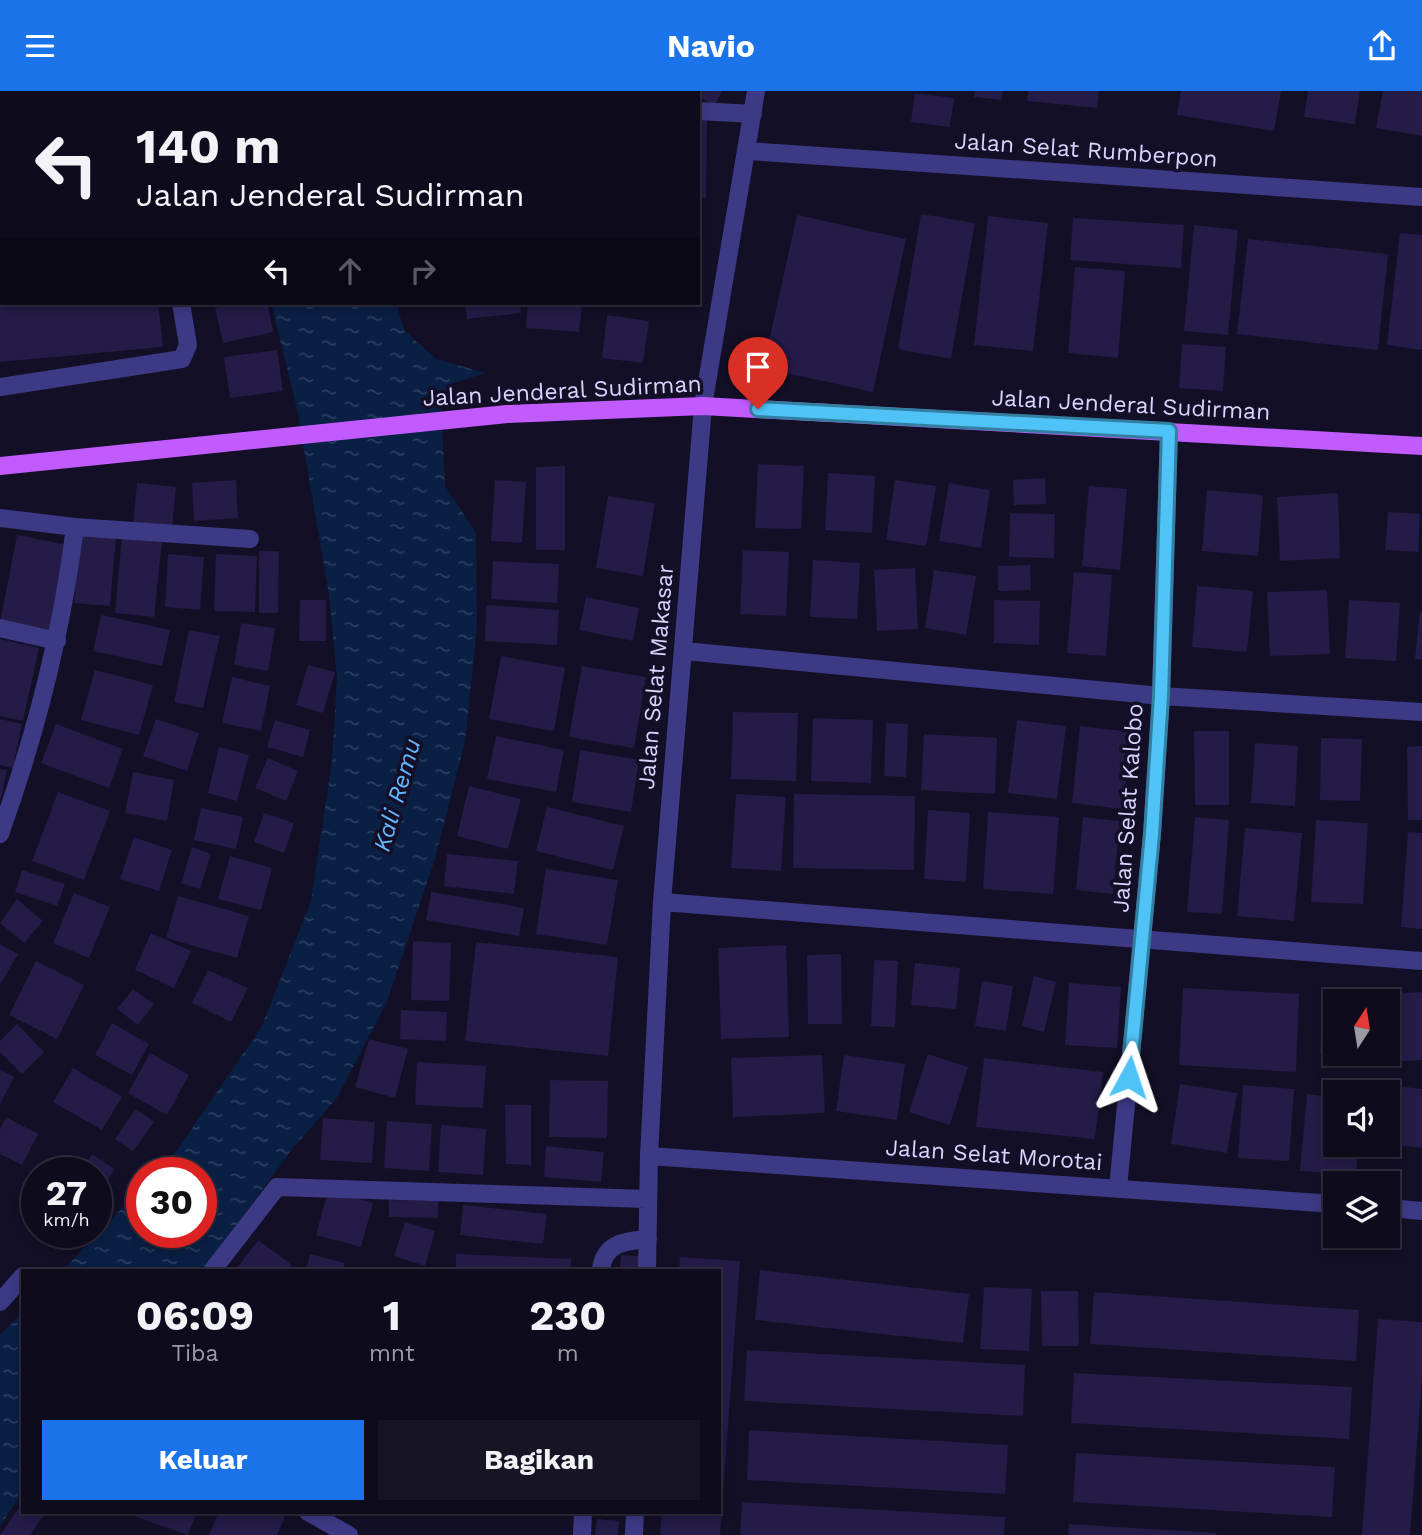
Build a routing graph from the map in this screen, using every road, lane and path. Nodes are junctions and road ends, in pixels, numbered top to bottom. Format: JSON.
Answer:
{"nodes":[{"id":1,"x":756,"y":91,"type":"edge"},
{"id":2,"x":700,"y":111,"type":"edge"},
{"id":3,"x":753,"y":114,"type":"junction"},
{"id":4,"x":748,"y":151,"type":"junction"},
{"id":5,"x":1422,"y":197,"type":"edge"},
{"id":6,"x":181,"y":305,"type":"edge"},
{"id":7,"x":0,"y":387,"type":"edge"},
{"id":8,"x":703,"y":406,"type":"junction"},
{"id":9,"x":1169,"y":431,"type":"junction"},
{"id":10,"x":1422,"y":446,"type":"edge"},
{"id":11,"x":0,"y":466,"type":"edge"},
{"id":12,"x":0,"y":518,"type":"edge"},
{"id":13,"x":75,"y":527,"type":"junction"},
{"id":14,"x":250,"y":539,"type":"dead end"},
{"id":15,"x":0,"y":628,"type":"edge"},
{"id":16,"x":57,"y":641,"type":"junction"},
{"id":17,"x":684,"y":651,"type":"junction"},
{"id":18,"x":1161,"y":696,"type":"junction"},
{"id":19,"x":1422,"y":712,"type":"edge"},
{"id":20,"x":0,"y":834,"type":"edge"},
{"id":21,"x":662,"y":902,"type":"junction"},
{"id":22,"x":1142,"y":938,"type":"junction"},
{"id":23,"x":1422,"y":961,"type":"edge"},
{"id":24,"x":649,"y":1156,"type":"junction"},
{"id":25,"x":1118,"y":1188,"type":"junction"},
{"id":26,"x":648,"y":1199,"type":"junction"},
{"id":27,"x":1323,"y":1203,"type":"edge"},
{"id":28,"x":1400,"y":1209,"type":"edge"},
{"id":29,"x":1422,"y":1211,"type":"edge"},
{"id":30,"x":648,"y":1240,"type":"junction"},
{"id":31,"x":214,"y":1269,"type":"edge"},
{"id":32,"x":601,"y":1269,"type":"edge"},
{"id":33,"x":647,"y":1269,"type":"edge"},
{"id":34,"x":21,"y":1278,"type":"edge"},
{"id":35,"x":0,"y":1302,"type":"edge"},
{"id":36,"x":312,"y":1514,"type":"edge"},
{"id":37,"x":583,"y":1514,"type":"edge"},
{"id":38,"x":635,"y":1514,"type":"edge"},
{"id":39,"x":349,"y":1535,"type":"edge"},
{"id":40,"x":582,"y":1535,"type":"edge"},
{"id":41,"x":634,"y":1535,"type":"edge"}],
"edges":[{"from":1,"to":3,"type":"street","name":"Jalan Selat Makasar"},
{"from":2,"to":3,"type":"street"},
{"from":3,"to":4,"type":"street","name":"Jalan Selat Makasar"},
{"from":4,"to":5,"type":"street","name":"Jalan Selat Rumberpon"},
{"from":4,"to":8,"type":"street","name":"Jalan Selat Makasar"},
{"from":6,"to":7,"type":"street"},
{"from":8,"to":9,"type":"main road","name":"Jalan Jenderal Sudirman"},
{"from":8,"to":11,"type":"main road","name":"Jalan Jenderal Sudirman"},
{"from":8,"to":17,"type":"street","name":"Jalan Selat Makasar"},
{"from":9,"to":10,"type":"main road","name":"Jalan Jenderal Sudirman"},
{"from":9,"to":18,"type":"street","name":"Jalan Selat Kalobo"},
{"from":12,"to":13,"type":"street"},
{"from":13,"to":14,"type":"street"},
{"from":13,"to":16,"type":"street"},
{"from":15,"to":16,"type":"street"},
{"from":16,"to":20,"type":"street"},
{"from":17,"to":18,"type":"street"},
{"from":17,"to":21,"type":"street","name":"Jalan Selat Makasar"},
{"from":18,"to":19,"type":"street"},
{"from":18,"to":22,"type":"street","name":"Jalan Selat Kalobo"},
{"from":21,"to":22,"type":"street"},
{"from":21,"to":24,"type":"street","name":"Jalan Selat Makasar"},
{"from":22,"to":23,"type":"street"},
{"from":22,"to":25,"type":"street","name":"Jalan Selat Kalobo"},
{"from":24,"to":25,"type":"street","name":"Jalan Selat Morotai"},
{"from":24,"to":26,"type":"street","name":"Jalan Selat Makasar"},
{"from":25,"to":27,"type":"street","name":"Jalan Selat Morotai"},
{"from":26,"to":30,"type":"street","name":"Jalan Selat Makasar"},
{"from":26,"to":31,"type":"street"},
{"from":28,"to":29,"type":"street"},
{"from":30,"to":32,"type":"street"},
{"from":30,"to":33,"type":"street","name":"Jalan Selat Makasar"},
{"from":34,"to":35,"type":"street"},
{"from":36,"to":39,"type":"street"},
{"from":37,"to":40,"type":"street"},
{"from":38,"to":41,"type":"street"}]}
